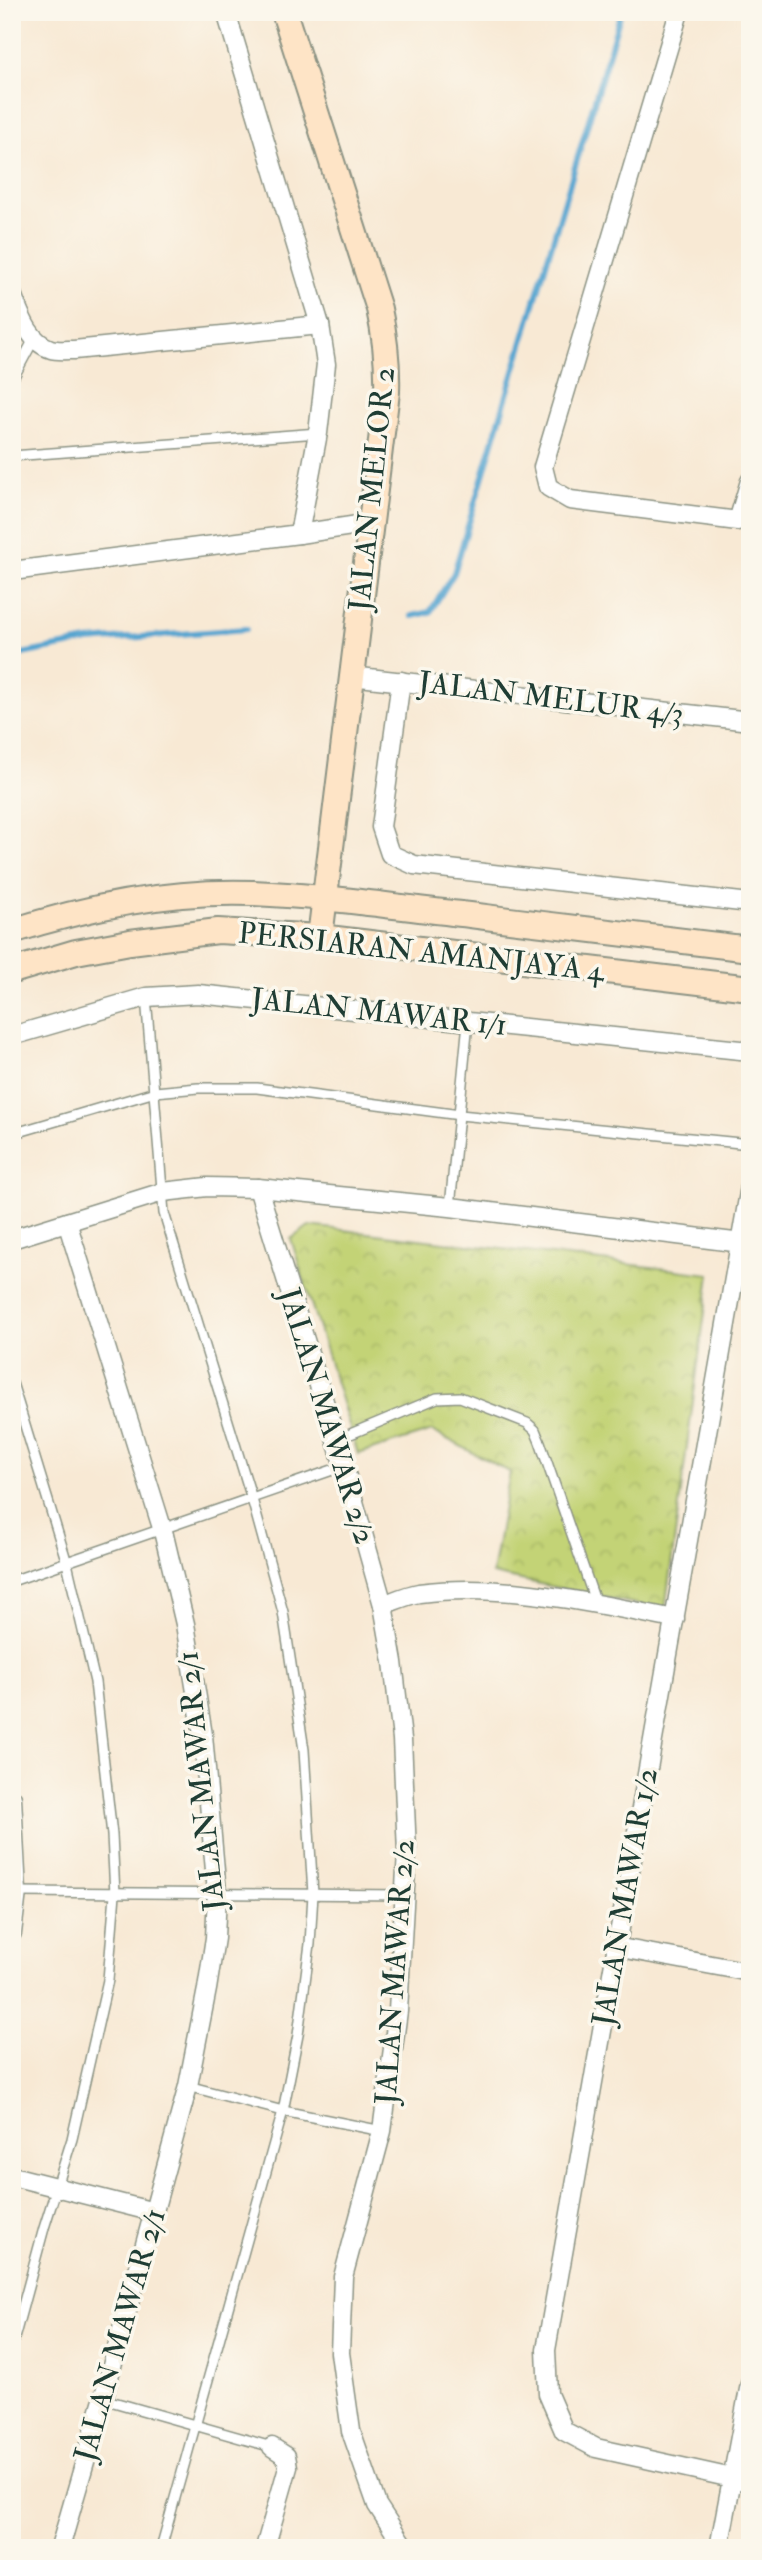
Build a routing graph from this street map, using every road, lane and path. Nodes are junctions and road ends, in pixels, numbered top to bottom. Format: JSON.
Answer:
{"nodes":[{"id":1,"x":226,"y":12,"type":"edge"},
{"id":2,"x":284,"y":12,"type":"edge"},
{"id":3,"x":679,"y":12,"type":"edge"},
{"id":4,"x":12,"y":294,"type":"edge"},
{"id":5,"x":320,"y":325,"type":"junction"},
{"id":6,"x":34,"y":339,"type":"junction"},
{"id":7,"x":12,"y":380,"type":"edge"},
{"id":8,"x":318,"y":433,"type":"junction"},
{"id":9,"x":12,"y":456,"type":"edge"},
{"id":10,"x":750,"y":481,"type":"edge"},
{"id":11,"x":744,"y":521,"type":"edge"},
{"id":12,"x":371,"y":523,"type":"junction"},
{"id":13,"x":299,"y":534,"type":"junction"},
{"id":14,"x":12,"y":571,"type":"edge"},
{"id":15,"x":351,"y":676,"type":"junction"},
{"id":16,"x":401,"y":681,"type":"junction"},
{"id":17,"x":750,"y":721,"type":"edge"},
{"id":18,"x":324,"y":898,"type":"junction"},
{"id":19,"x":750,"y":903,"type":"edge"},
{"id":20,"x":12,"y":930,"type":"edge"},
{"id":21,"x":320,"y":937,"type":"junction"},
{"id":22,"x":750,"y":949,"type":"edge"},
{"id":23,"x":12,"y":971,"type":"edge"},
{"id":24,"x":750,"y":988,"type":"edge"},
{"id":25,"x":146,"y":997,"type":"junction"},
{"id":26,"x":468,"y":1022,"type":"junction"},
{"id":27,"x":12,"y":1036,"type":"edge"},
{"id":28,"x":750,"y":1051,"type":"edge"},
{"id":29,"x":155,"y":1092,"type":"junction"},
{"id":30,"x":460,"y":1115,"type":"junction"},
{"id":31,"x":12,"y":1134,"type":"edge"},
{"id":32,"x":750,"y":1144,"type":"edge"},
{"id":33,"x":750,"y":1187,"type":"edge"},
{"id":34,"x":258,"y":1188,"type":"junction"},
{"id":35,"x":163,"y":1192,"type":"junction"},
{"id":36,"x":450,"y":1207,"type":"junction"},
{"id":37,"x":67,"y":1222,"type":"junction"},
{"id":38,"x":12,"y":1239,"type":"edge"},
{"id":39,"x":746,"y":1243,"type":"edge"},
{"id":40,"x":12,"y":1383,"type":"edge"},
{"id":41,"x":335,"y":1440,"type":"junction"},
{"id":42,"x":344,"y":1466,"type":"junction"},
{"id":43,"x":252,"y":1499,"type":"junction"},
{"id":44,"x":163,"y":1531,"type":"junction"},
{"id":45,"x":67,"y":1563,"type":"junction"},
{"id":46,"x":12,"y":1581,"type":"edge"},
{"id":47,"x":596,"y":1604,"type":"junction"},
{"id":48,"x":383,"y":1605,"type":"junction"},
{"id":49,"x":675,"y":1619,"type":"junction"},
{"id":50,"x":12,"y":1798,"type":"edge"},
{"id":51,"x":17,"y":1892,"type":"junction"},
{"id":52,"x":217,"y":1893,"type":"junction"},
{"id":53,"x":115,"y":1894,"type":"junction"},
{"id":54,"x":313,"y":1894,"type":"junction"},
{"id":55,"x":406,"y":1895,"type":"junction"},
{"id":56,"x":12,"y":1933,"type":"edge"},
{"id":57,"x":615,"y":1947,"type":"junction"},
{"id":58,"x":750,"y":1972,"type":"edge"},
{"id":59,"x":188,"y":2086,"type":"junction"},
{"id":60,"x":283,"y":2111,"type":"junction"},
{"id":61,"x":382,"y":2131,"type":"junction"},
{"id":62,"x":12,"y":2176,"type":"edge"},
{"id":63,"x":57,"y":2188,"type":"junction"},
{"id":64,"x":155,"y":2212,"type":"junction"},
{"id":65,"x":12,"y":2346,"type":"edge"},
{"id":66,"x":750,"y":2384,"type":"edge"},
{"id":67,"x":103,"y":2399,"type":"junction"},
{"id":68,"x":197,"y":2426,"type":"junction"},
{"id":69,"x":272,"y":2447,"type":"joint"},
{"id":70,"x":741,"y":2480,"type":"edge"},
{"id":71,"x":60,"y":2548,"type":"edge"},
{"id":72,"x":161,"y":2548,"type":"edge"},
{"id":73,"x":265,"y":2548,"type":"edge"},
{"id":74,"x":405,"y":2548,"type":"edge"},
{"id":75,"x":719,"y":2548,"type":"edge"}],
"edges":[{"from":1,"to":5,"type":"street"},
{"from":2,"to":12,"type":"street","name":"JALAN MELOR 2"},
{"from":3,"to":11,"type":"street"},
{"from":4,"to":6,"type":"street"},
{"from":5,"to":6,"type":"street"},
{"from":5,"to":8,"type":"street"},
{"from":6,"to":7,"type":"lane"},
{"from":8,"to":9,"type":"lane"},
{"from":8,"to":13,"type":"street"},
{"from":10,"to":11,"type":"street"},
{"from":12,"to":13,"type":"street"},
{"from":12,"to":15,"type":"street","name":"JALAN MELOR 2"},
{"from":13,"to":14,"type":"street"},
{"from":15,"to":16,"type":"street","name":"JALAN MELUR 4/3"},
{"from":15,"to":18,"type":"street","name":"JALAN MELOR 2"},
{"from":16,"to":17,"type":"street","name":"JALAN MELUR 4/3"},
{"from":16,"to":19,"type":"street"},
{"from":18,"to":20,"type":"street","name":"PERSIARAN AMANJAYA 4"},
{"from":18,"to":21,"type":"street","name":"JALAN MELOR 2"},
{"from":18,"to":22,"type":"street","name":"PERSIARAN AMANJAYA 4"},
{"from":21,"to":23,"type":"street","name":"PERSIARAN AMANJAYA 4"},
{"from":21,"to":24,"type":"street","name":"PERSIARAN AMANJAYA 4"},
{"from":25,"to":26,"type":"street","name":"JALAN MAWAR 1/1"},
{"from":25,"to":27,"type":"street","name":"JALAN MAWAR 1/1"},
{"from":25,"to":29,"type":"lane"},
{"from":26,"to":28,"type":"street","name":"JALAN MAWAR 1/1"},
{"from":26,"to":30,"type":"lane"},
{"from":29,"to":30,"type":"lane"},
{"from":29,"to":31,"type":"lane"},
{"from":29,"to":35,"type":"lane"},
{"from":30,"to":32,"type":"lane"},
{"from":30,"to":36,"type":"lane"},
{"from":33,"to":39,"type":"street","name":"JALAN MAWAR 1/2"},
{"from":34,"to":35,"type":"street"},
{"from":34,"to":36,"type":"street"},
{"from":34,"to":41,"type":"street","name":"JALAN MAWAR 2/2"},
{"from":35,"to":37,"type":"street"},
{"from":35,"to":43,"type":"lane"},
{"from":36,"to":39,"type":"street"},
{"from":37,"to":38,"type":"street"},
{"from":37,"to":44,"type":"street","name":"JALAN MAWAR 2/1"},
{"from":39,"to":49,"type":"street","name":"JALAN MAWAR 1/2"},
{"from":40,"to":45,"type":"lane"},
{"from":41,"to":42,"type":"street","name":"JALAN MAWAR 2/2"},
{"from":41,"to":47,"type":"lane"},
{"from":42,"to":43,"type":"lane"},
{"from":42,"to":48,"type":"street","name":"JALAN MAWAR 2/2"},
{"from":43,"to":44,"type":"lane"},
{"from":43,"to":54,"type":"lane"},
{"from":44,"to":45,"type":"lane"},
{"from":44,"to":52,"type":"street","name":"JALAN MAWAR 2/1"},
{"from":45,"to":46,"type":"lane"},
{"from":45,"to":53,"type":"lane"},
{"from":47,"to":48,"type":"street"},
{"from":47,"to":49,"type":"street"},
{"from":48,"to":55,"type":"street","name":"JALAN MAWAR 2/2"},
{"from":49,"to":57,"type":"street","name":"JALAN MAWAR 1/2"},
{"from":50,"to":51,"type":"street"},
{"from":51,"to":53,"type":"lane"},
{"from":51,"to":56,"type":"street"},
{"from":52,"to":53,"type":"lane"},
{"from":52,"to":54,"type":"lane"},
{"from":52,"to":59,"type":"street","name":"JALAN MAWAR 2/1"},
{"from":53,"to":63,"type":"lane"},
{"from":54,"to":55,"type":"lane"},
{"from":54,"to":60,"type":"lane"},
{"from":55,"to":61,"type":"street","name":"JALAN MAWAR 2/2"},
{"from":57,"to":58,"type":"street"},
{"from":57,"to":70,"type":"street","name":"JALAN MAWAR 1/2"},
{"from":59,"to":60,"type":"lane"},
{"from":59,"to":64,"type":"street","name":"JALAN MAWAR 2/1"},
{"from":60,"to":61,"type":"lane"},
{"from":60,"to":68,"type":"lane"},
{"from":61,"to":74,"type":"street","name":"JALAN MAWAR 2/2"},
{"from":62,"to":63,"type":"street"},
{"from":63,"to":64,"type":"street"},
{"from":63,"to":65,"type":"lane"},
{"from":64,"to":67,"type":"street","name":"JALAN MAWAR 2/1"},
{"from":66,"to":70,"type":"street"},
{"from":67,"to":68,"type":"lane"},
{"from":67,"to":71,"type":"street","name":"JALAN MAWAR 2/1"},
{"from":68,"to":69,"type":"lane"},
{"from":68,"to":72,"type":"lane"},
{"from":69,"to":73,"type":"street"},
{"from":70,"to":75,"type":"street"}]}
